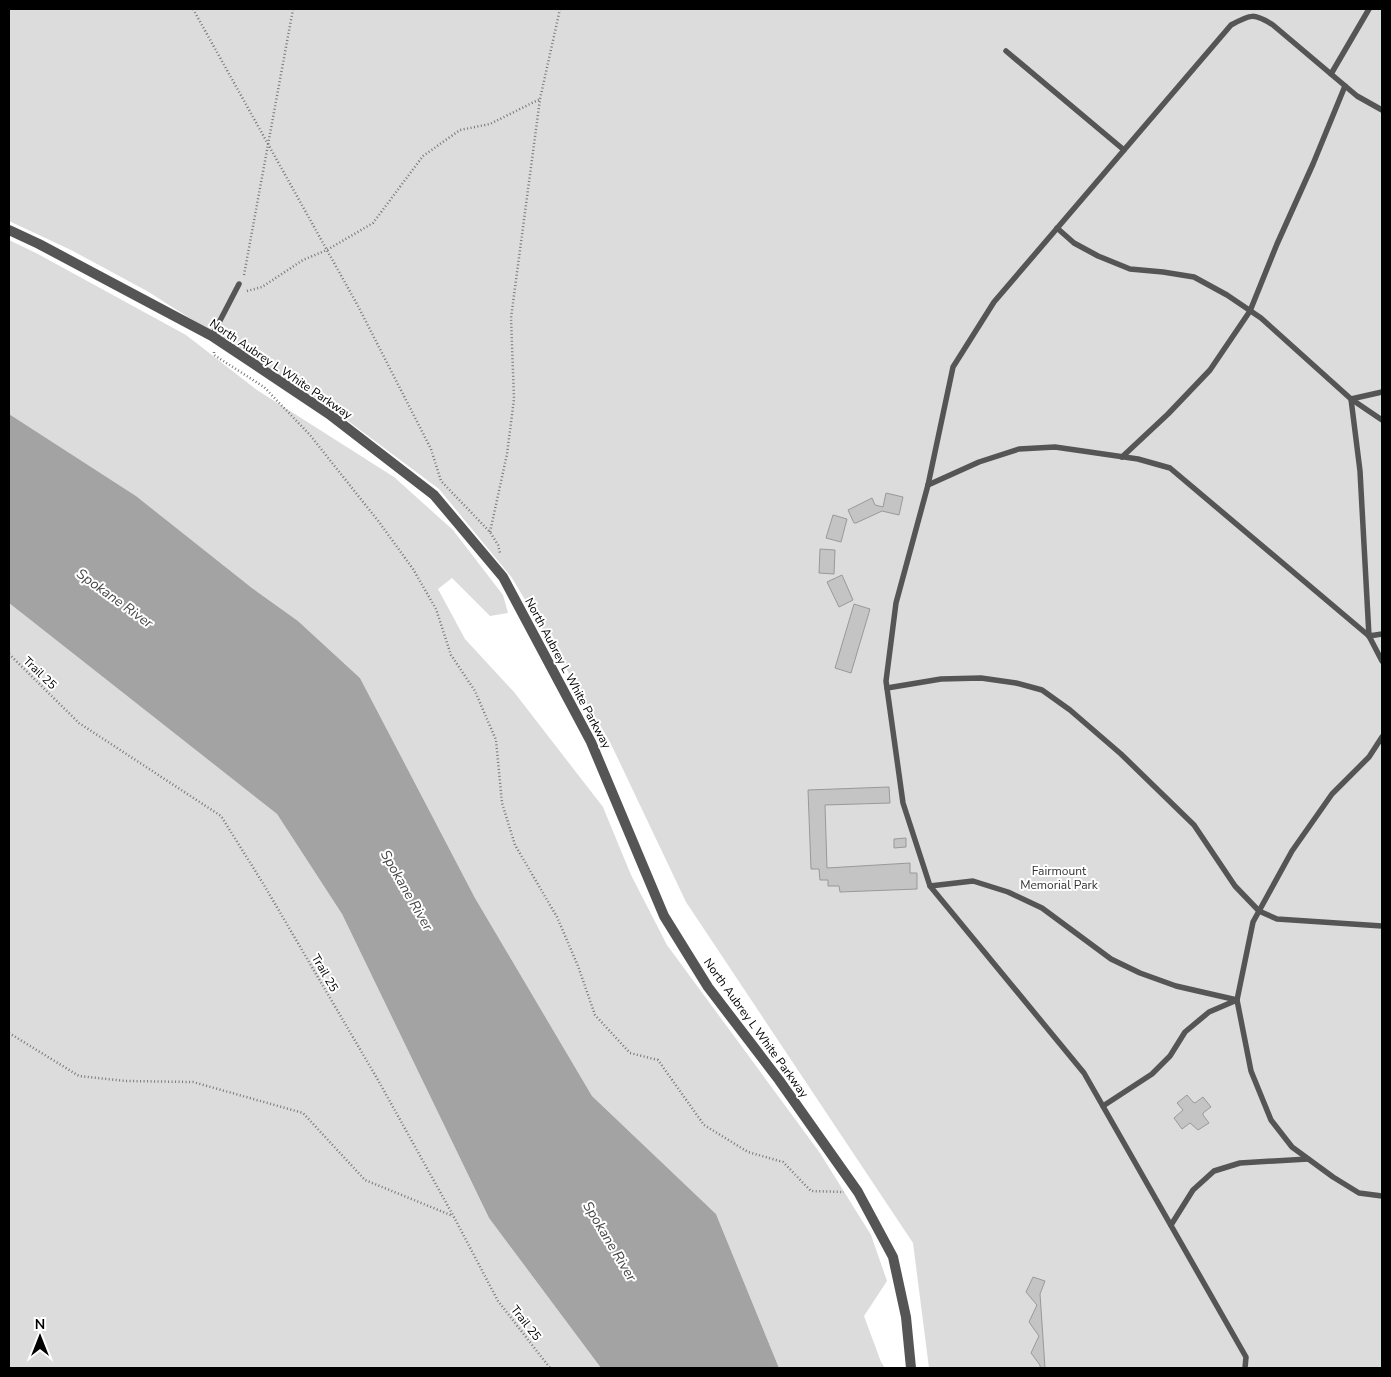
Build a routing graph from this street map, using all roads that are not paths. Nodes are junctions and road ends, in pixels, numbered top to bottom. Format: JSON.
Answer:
{"nodes":[{"id":1,"x":1369,"y":9,"type":"edge"},
{"id":2,"x":1006,"y":51,"type":"dead end"},
{"id":3,"x":1331,"y":74,"type":"junction"},
{"id":4,"x":1346,"y":86,"type":"junction"},
{"id":5,"x":1382,"y":110,"type":"edge"},
{"id":6,"x":1124,"y":150,"type":"junction"},
{"id":7,"x":1057,"y":228,"type":"junction"},
{"id":8,"x":9,"y":230,"type":"edge"},
{"id":9,"x":239,"y":284,"type":"road end"},
{"id":10,"x":1250,"y":310,"type":"junction"},
{"id":11,"x":212,"y":336,"type":"junction"},
{"id":12,"x":1382,"y":392,"type":"edge"},
{"id":13,"x":1351,"y":399,"type":"junction"},
{"id":14,"x":1382,"y":420,"type":"edge"},
{"id":15,"x":1122,"y":457,"type":"junction"},
{"id":16,"x":928,"y":485,"type":"junction"},
{"id":17,"x":1382,"y":634,"type":"edge"},
{"id":18,"x":1369,"y":636,"type":"junction"},
{"id":19,"x":1382,"y":661,"type":"edge"},
{"id":20,"x":888,"y":688,"type":"junction"},
{"id":21,"x":1382,"y":737,"type":"edge"},
{"id":22,"x":930,"y":886,"type":"junction"},
{"id":23,"x":1260,"y":911,"type":"junction"},
{"id":24,"x":1382,"y":926,"type":"edge"},
{"id":25,"x":1237,"y":1000,"type":"junction"},
{"id":26,"x":1103,"y":1106,"type":"junction"},
{"id":27,"x":1308,"y":1159,"type":"junction"},
{"id":28,"x":1382,"y":1196,"type":"edge"},
{"id":29,"x":1171,"y":1225,"type":"junction"},
{"id":30,"x":911,"y":1368,"type":"edge"},
{"id":31,"x":1245,"y":1368,"type":"edge"}],
"edges":[{"from":1,"to":3,"type":"lane"},
{"from":2,"to":6,"type":"lane"},
{"from":3,"to":4,"type":"lane"},
{"from":3,"to":6,"type":"lane"},
{"from":4,"to":5,"type":"lane"},
{"from":4,"to":10,"type":"lane"},
{"from":6,"to":7,"type":"lane"},
{"from":7,"to":10,"type":"lane"},
{"from":7,"to":16,"type":"lane"},
{"from":8,"to":11,"type":"street","name":"North Aubrey L White Parkway"},
{"from":9,"to":11,"type":"lane"},
{"from":10,"to":13,"type":"lane"},
{"from":10,"to":15,"type":"lane"},
{"from":11,"to":30,"type":"street","name":"North Aubrey L White Parkway"},
{"from":12,"to":13,"type":"lane"},
{"from":13,"to":14,"type":"lane"},
{"from":13,"to":18,"type":"lane"},
{"from":15,"to":16,"type":"lane"},
{"from":15,"to":18,"type":"lane"},
{"from":16,"to":20,"type":"lane"},
{"from":17,"to":18,"type":"lane"},
{"from":18,"to":19,"type":"lane"},
{"from":20,"to":22,"type":"lane"},
{"from":20,"to":23,"type":"lane"},
{"from":21,"to":23,"type":"lane"},
{"from":22,"to":25,"type":"lane"},
{"from":22,"to":26,"type":"lane"},
{"from":23,"to":24,"type":"lane"},
{"from":23,"to":25,"type":"lane"},
{"from":25,"to":26,"type":"lane"},
{"from":25,"to":27,"type":"lane"},
{"from":26,"to":29,"type":"lane"},
{"from":27,"to":28,"type":"lane"},
{"from":27,"to":29,"type":"lane"},
{"from":29,"to":31,"type":"lane"}]}
